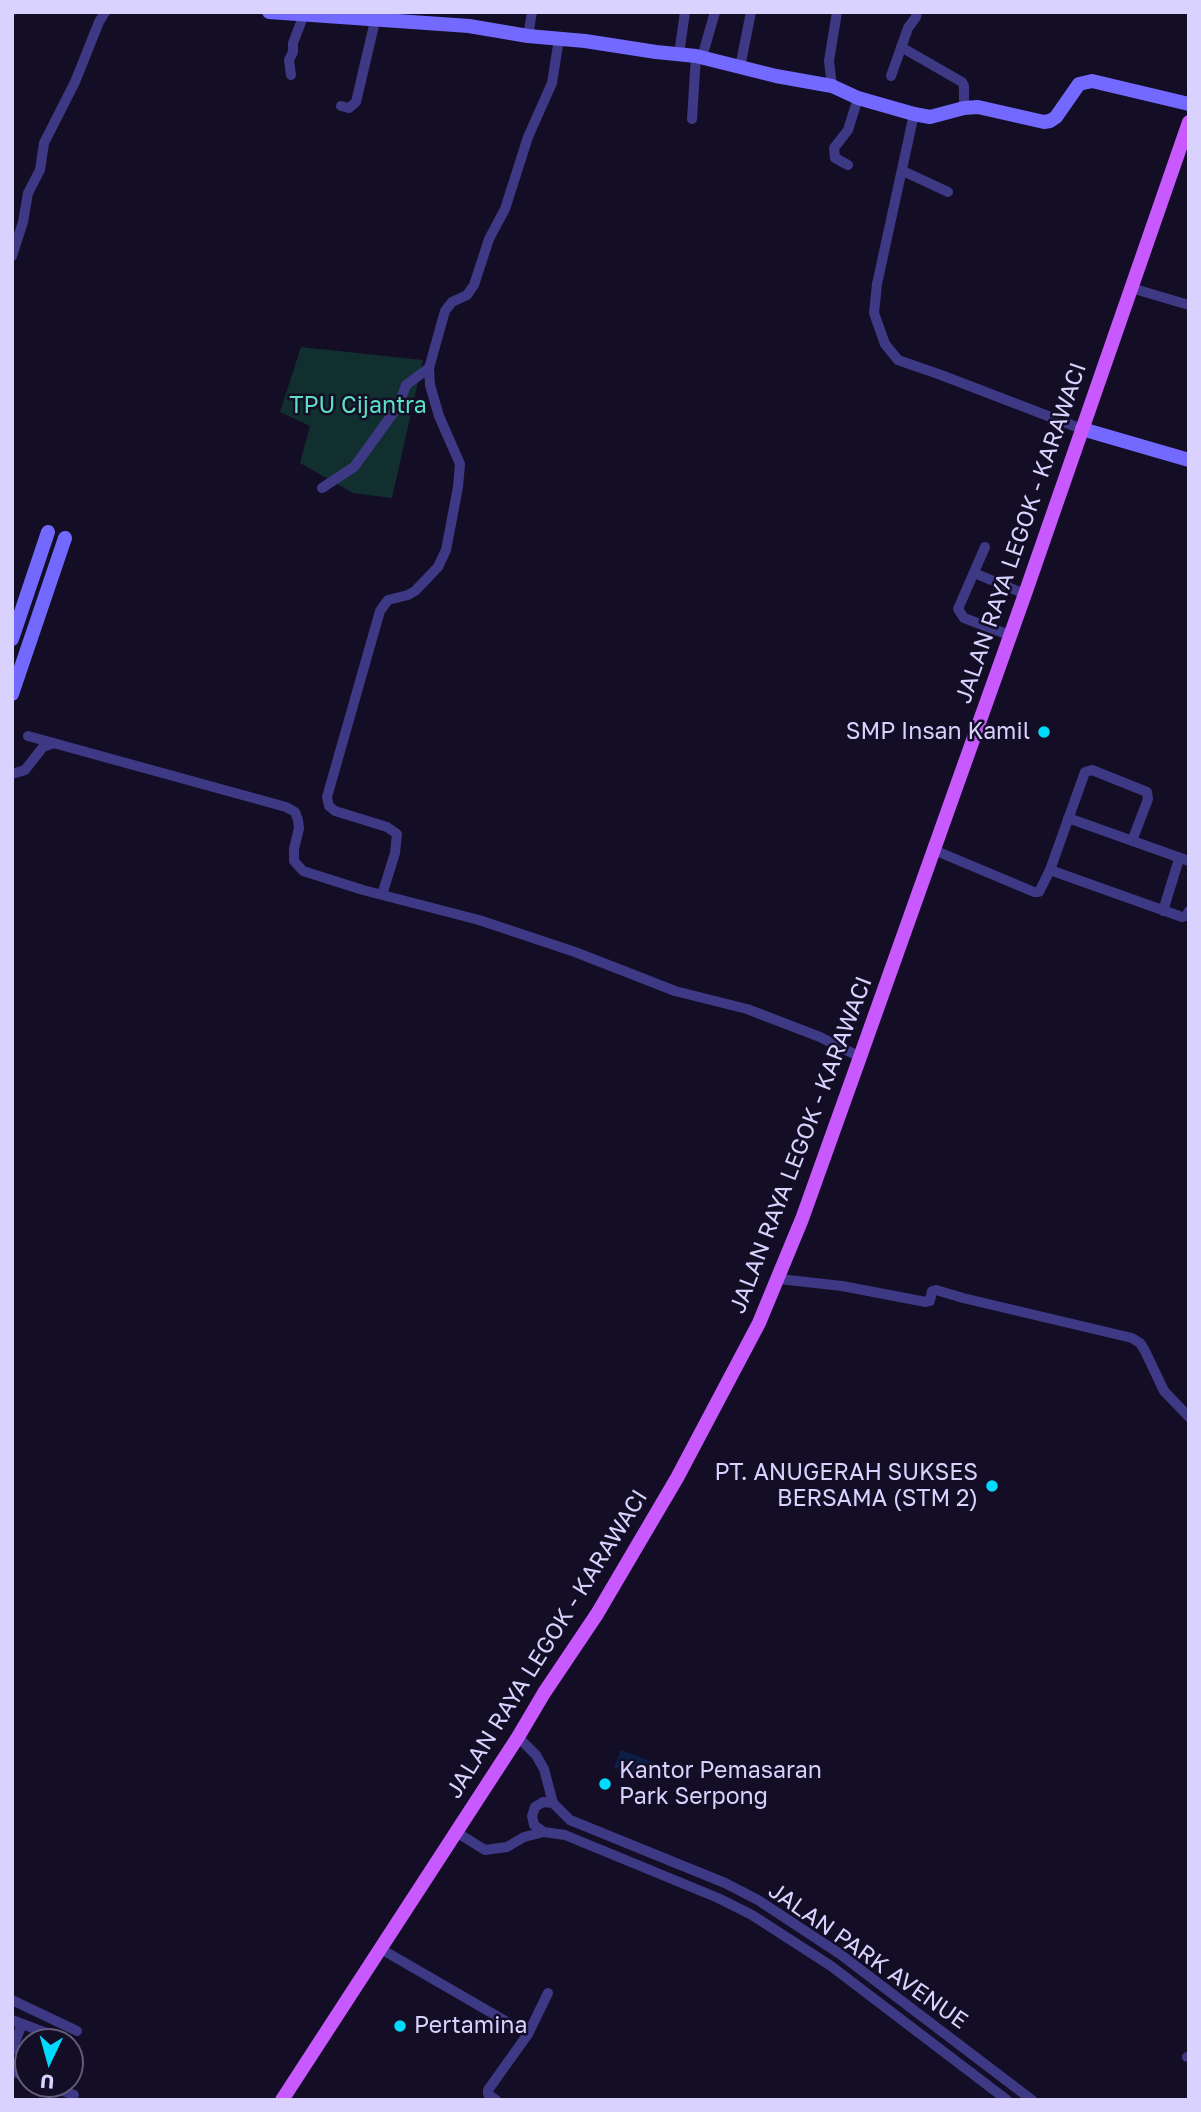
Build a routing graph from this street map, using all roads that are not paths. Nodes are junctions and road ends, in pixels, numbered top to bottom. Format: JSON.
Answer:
{"nodes":[{"id":1,"x":105,"y":12,"type":"edge"},
{"id":2,"x":269,"y":12,"type":"edge"},
{"id":3,"x":532,"y":12,"type":"edge"},
{"id":4,"x":685,"y":12,"type":"edge"},
{"id":5,"x":715,"y":12,"type":"edge"},
{"id":6,"x":751,"y":12,"type":"edge"},
{"id":7,"x":837,"y":12,"type":"edge"},
{"id":8,"x":918,"y":12,"type":"edge"},
{"id":9,"x":304,"y":14,"type":"edge"},
{"id":10,"x":470,"y":19,"type":"edge"},
{"id":11,"x":375,"y":21,"type":"junction"},
{"id":12,"x":528,"y":36,"type":"junction"},
{"id":13,"x":559,"y":39,"type":"junction"},
{"id":14,"x":901,"y":47,"type":"junction"},
{"id":15,"x":678,"y":54,"type":"junction"},
{"id":16,"x":699,"y":56,"type":"junction"},
{"id":17,"x":740,"y":67,"type":"junction"},
{"id":18,"x":291,"y":75,"type":"dead end"},
{"id":19,"x":891,"y":76,"type":"dead end"},
{"id":20,"x":832,"y":86,"type":"junction"},
{"id":21,"x":858,"y":98,"type":"junction"},
{"id":22,"x":1189,"y":104,"type":"edge"},
{"id":23,"x":341,"y":106,"type":"dead end"},
{"id":24,"x":964,"y":108,"type":"junction"},
{"id":25,"x":914,"y":114,"type":"junction"},
{"id":26,"x":692,"y":119,"type":"dead end"},
{"id":27,"x":1189,"y":122,"type":"edge"},
{"id":28,"x":848,"y":165,"type":"dead end"},
{"id":29,"x":903,"y":172,"type":"junction"},
{"id":30,"x":948,"y":192,"type":"dead end"},
{"id":31,"x":12,"y":256,"type":"edge"},
{"id":32,"x":1131,"y":288,"type":"junction"},
{"id":33,"x":1189,"y":305,"type":"edge"},
{"id":34,"x":429,"y":368,"type":"junction"},
{"id":35,"x":1082,"y":429,"type":"junction"},
{"id":36,"x":1189,"y":460,"type":"edge"},
{"id":37,"x":322,"y":488,"type":"dead end"},
{"id":38,"x":48,"y":532,"type":"dead end"},
{"id":39,"x":65,"y":538,"type":"dead end"},
{"id":40,"x":985,"y":547,"type":"dead end"},
{"id":41,"x":974,"y":573,"type":"junction"},
{"id":42,"x":1025,"y":594,"type":"junction"},
{"id":43,"x":1009,"y":635,"type":"junction"},
{"id":44,"x":12,"y":639,"type":"edge"},
{"id":45,"x":18,"y":661,"type":"edge"},
{"id":46,"x":12,"y":694,"type":"edge"},
{"id":47,"x":29,"y":736,"type":"dead end"},
{"id":48,"x":55,"y":743,"type":"junction"},
{"id":49,"x":12,"y":774,"type":"edge"},
{"id":50,"x":1068,"y":818,"type":"junction"},
{"id":51,"x":1132,"y":841,"type":"junction"},
{"id":52,"x":934,"y":850,"type":"junction"},
{"id":53,"x":1184,"y":860,"type":"edge"},
{"id":54,"x":1050,"y":870,"type":"junction"},
{"id":55,"x":382,"y":895,"type":"junction"},
{"id":56,"x":1163,"y":911,"type":"junction"},
{"id":57,"x":1189,"y":911,"type":"edge"},
{"id":58,"x":860,"y":1057,"type":"junction"},
{"id":59,"x":779,"y":1279,"type":"junction"},
{"id":60,"x":1189,"y":1417,"type":"edge"},
{"id":61,"x":518,"y":1737,"type":"junction"},
{"id":62,"x":553,"y":1803,"type":"junction"},
{"id":63,"x":456,"y":1832,"type":"junction"},
{"id":64,"x":544,"y":1832,"type":"junction"},
{"id":65,"x":610,"y":1836,"type":"junction"},
{"id":66,"x":604,"y":1851,"type":"junction"},
{"id":67,"x":744,"y":1893,"type":"junction"},
{"id":68,"x":758,"y":1900,"type":"junction"},
{"id":69,"x":736,"y":1907,"type":"junction"},
{"id":70,"x":752,"y":1915,"type":"junction"},
{"id":71,"x":381,"y":1949,"type":"junction"},
{"id":72,"x":548,"y":1993,"type":"dead end"},
{"id":73,"x":12,"y":2000,"type":"edge"},
{"id":74,"x":17,"y":2022,"type":"edge"},
{"id":75,"x":72,"y":2028,"type":"edge"},
{"id":76,"x":528,"y":2034,"type":"junction"},
{"id":77,"x":12,"y":2050,"type":"edge"},
{"id":78,"x":282,"y":2100,"type":"edge"},
{"id":79,"x":496,"y":2100,"type":"edge"},
{"id":80,"x":1007,"y":2100,"type":"edge"},
{"id":81,"x":1032,"y":2100,"type":"edge"}],
"edges":[{"from":1,"to":31,"type":"street"},
{"from":2,"to":9,"type":"street"},
{"from":3,"to":12,"type":"street"},
{"from":4,"to":15,"type":"street"},
{"from":5,"to":16,"type":"street"},
{"from":6,"to":17,"type":"street"},
{"from":7,"to":20,"type":"street"},
{"from":8,"to":14,"type":"street"},
{"from":9,"to":11,"type":"street"},
{"from":9,"to":18,"type":"street"},
{"from":10,"to":11,"type":"street"},
{"from":10,"to":12,"type":"street"},
{"from":11,"to":23,"type":"street"},
{"from":12,"to":13,"type":"street"},
{"from":13,"to":15,"type":"street"},
{"from":13,"to":34,"type":"street"},
{"from":14,"to":19,"type":"street"},
{"from":14,"to":24,"type":"street"},
{"from":15,"to":16,"type":"street"},
{"from":16,"to":17,"type":"street"},
{"from":16,"to":26,"type":"street"},
{"from":17,"to":20,"type":"street"},
{"from":20,"to":21,"type":"street"},
{"from":21,"to":25,"type":"street"},
{"from":21,"to":28,"type":"street"},
{"from":22,"to":24,"type":"street"},
{"from":24,"to":25,"type":"street"},
{"from":25,"to":29,"type":"street"},
{"from":27,"to":32,"type":"main road","name":"JALAN RAYA LEGOK - KARAWACI"},
{"from":29,"to":30,"type":"street"},
{"from":29,"to":35,"type":"street"},
{"from":32,"to":33,"type":"street"},
{"from":32,"to":35,"type":"main road","name":"JALAN RAYA LEGOK - KARAWACI"},
{"from":34,"to":37,"type":"street"},
{"from":34,"to":55,"type":"street"},
{"from":35,"to":36,"type":"street"},
{"from":35,"to":42,"type":"main road","name":"JALAN RAYA LEGOK - KARAWACI"},
{"from":38,"to":44,"type":"street"},
{"from":39,"to":45,"type":"street"},
{"from":40,"to":41,"type":"street"},
{"from":41,"to":42,"type":"street"},
{"from":41,"to":43,"type":"street"},
{"from":42,"to":43,"type":"main road","name":"JALAN RAYA LEGOK - KARAWACI"},
{"from":43,"to":52,"type":"main road","name":"JALAN RAYA LEGOK - KARAWACI"},
{"from":45,"to":46,"type":"street"},
{"from":47,"to":48,"type":"street"},
{"from":48,"to":49,"type":"street"},
{"from":48,"to":55,"type":"street"},
{"from":50,"to":51,"type":"street"},
{"from":50,"to":51,"type":"street"},
{"from":50,"to":54,"type":"street"},
{"from":51,"to":53,"type":"street"},
{"from":52,"to":54,"type":"street"},
{"from":52,"to":58,"type":"main road","name":"JALAN RAYA LEGOK - KARAWACI"},
{"from":53,"to":56,"type":"street"},
{"from":54,"to":56,"type":"street"},
{"from":55,"to":58,"type":"street"},
{"from":56,"to":57,"type":"street"},
{"from":58,"to":59,"type":"main road","name":"JALAN RAYA LEGOK - KARAWACI"},
{"from":59,"to":60,"type":"street"},
{"from":59,"to":61,"type":"main road","name":"JALAN RAYA LEGOK - KARAWACI"},
{"from":61,"to":62,"type":"street"},
{"from":61,"to":63,"type":"main road","name":"JALAN RAYA LEGOK - KARAWACI"},
{"from":62,"to":64,"type":"street"},
{"from":62,"to":65,"type":"street","name":"JALAN PARK AVENUE"},
{"from":63,"to":64,"type":"street"},
{"from":63,"to":71,"type":"main road","name":"JALAN RAYA LEGOK - KARAWACI"},
{"from":64,"to":66,"type":"street","name":"JALAN PARK AVENUE"},
{"from":65,"to":66,"type":"street"},
{"from":65,"to":67,"type":"street","name":"JALAN PARK AVENUE"},
{"from":66,"to":69,"type":"street","name":"JALAN PARK AVENUE"},
{"from":67,"to":68,"type":"street","name":"JALAN PARK AVENUE"},
{"from":67,"to":69,"type":"street"},
{"from":68,"to":70,"type":"street"},
{"from":68,"to":81,"type":"street","name":"JALAN PARK AVENUE"},
{"from":69,"to":70,"type":"street","name":"JALAN PARK AVENUE"},
{"from":70,"to":80,"type":"street","name":"JALAN PARK AVENUE"},
{"from":71,"to":76,"type":"street"},
{"from":71,"to":78,"type":"main road","name":"JALAN RAYA LEGOK - KARAWACI"},
{"from":72,"to":76,"type":"street"},
{"from":73,"to":75,"type":"street"},
{"from":74,"to":77,"type":"street"},
{"from":76,"to":79,"type":"street"}]}
